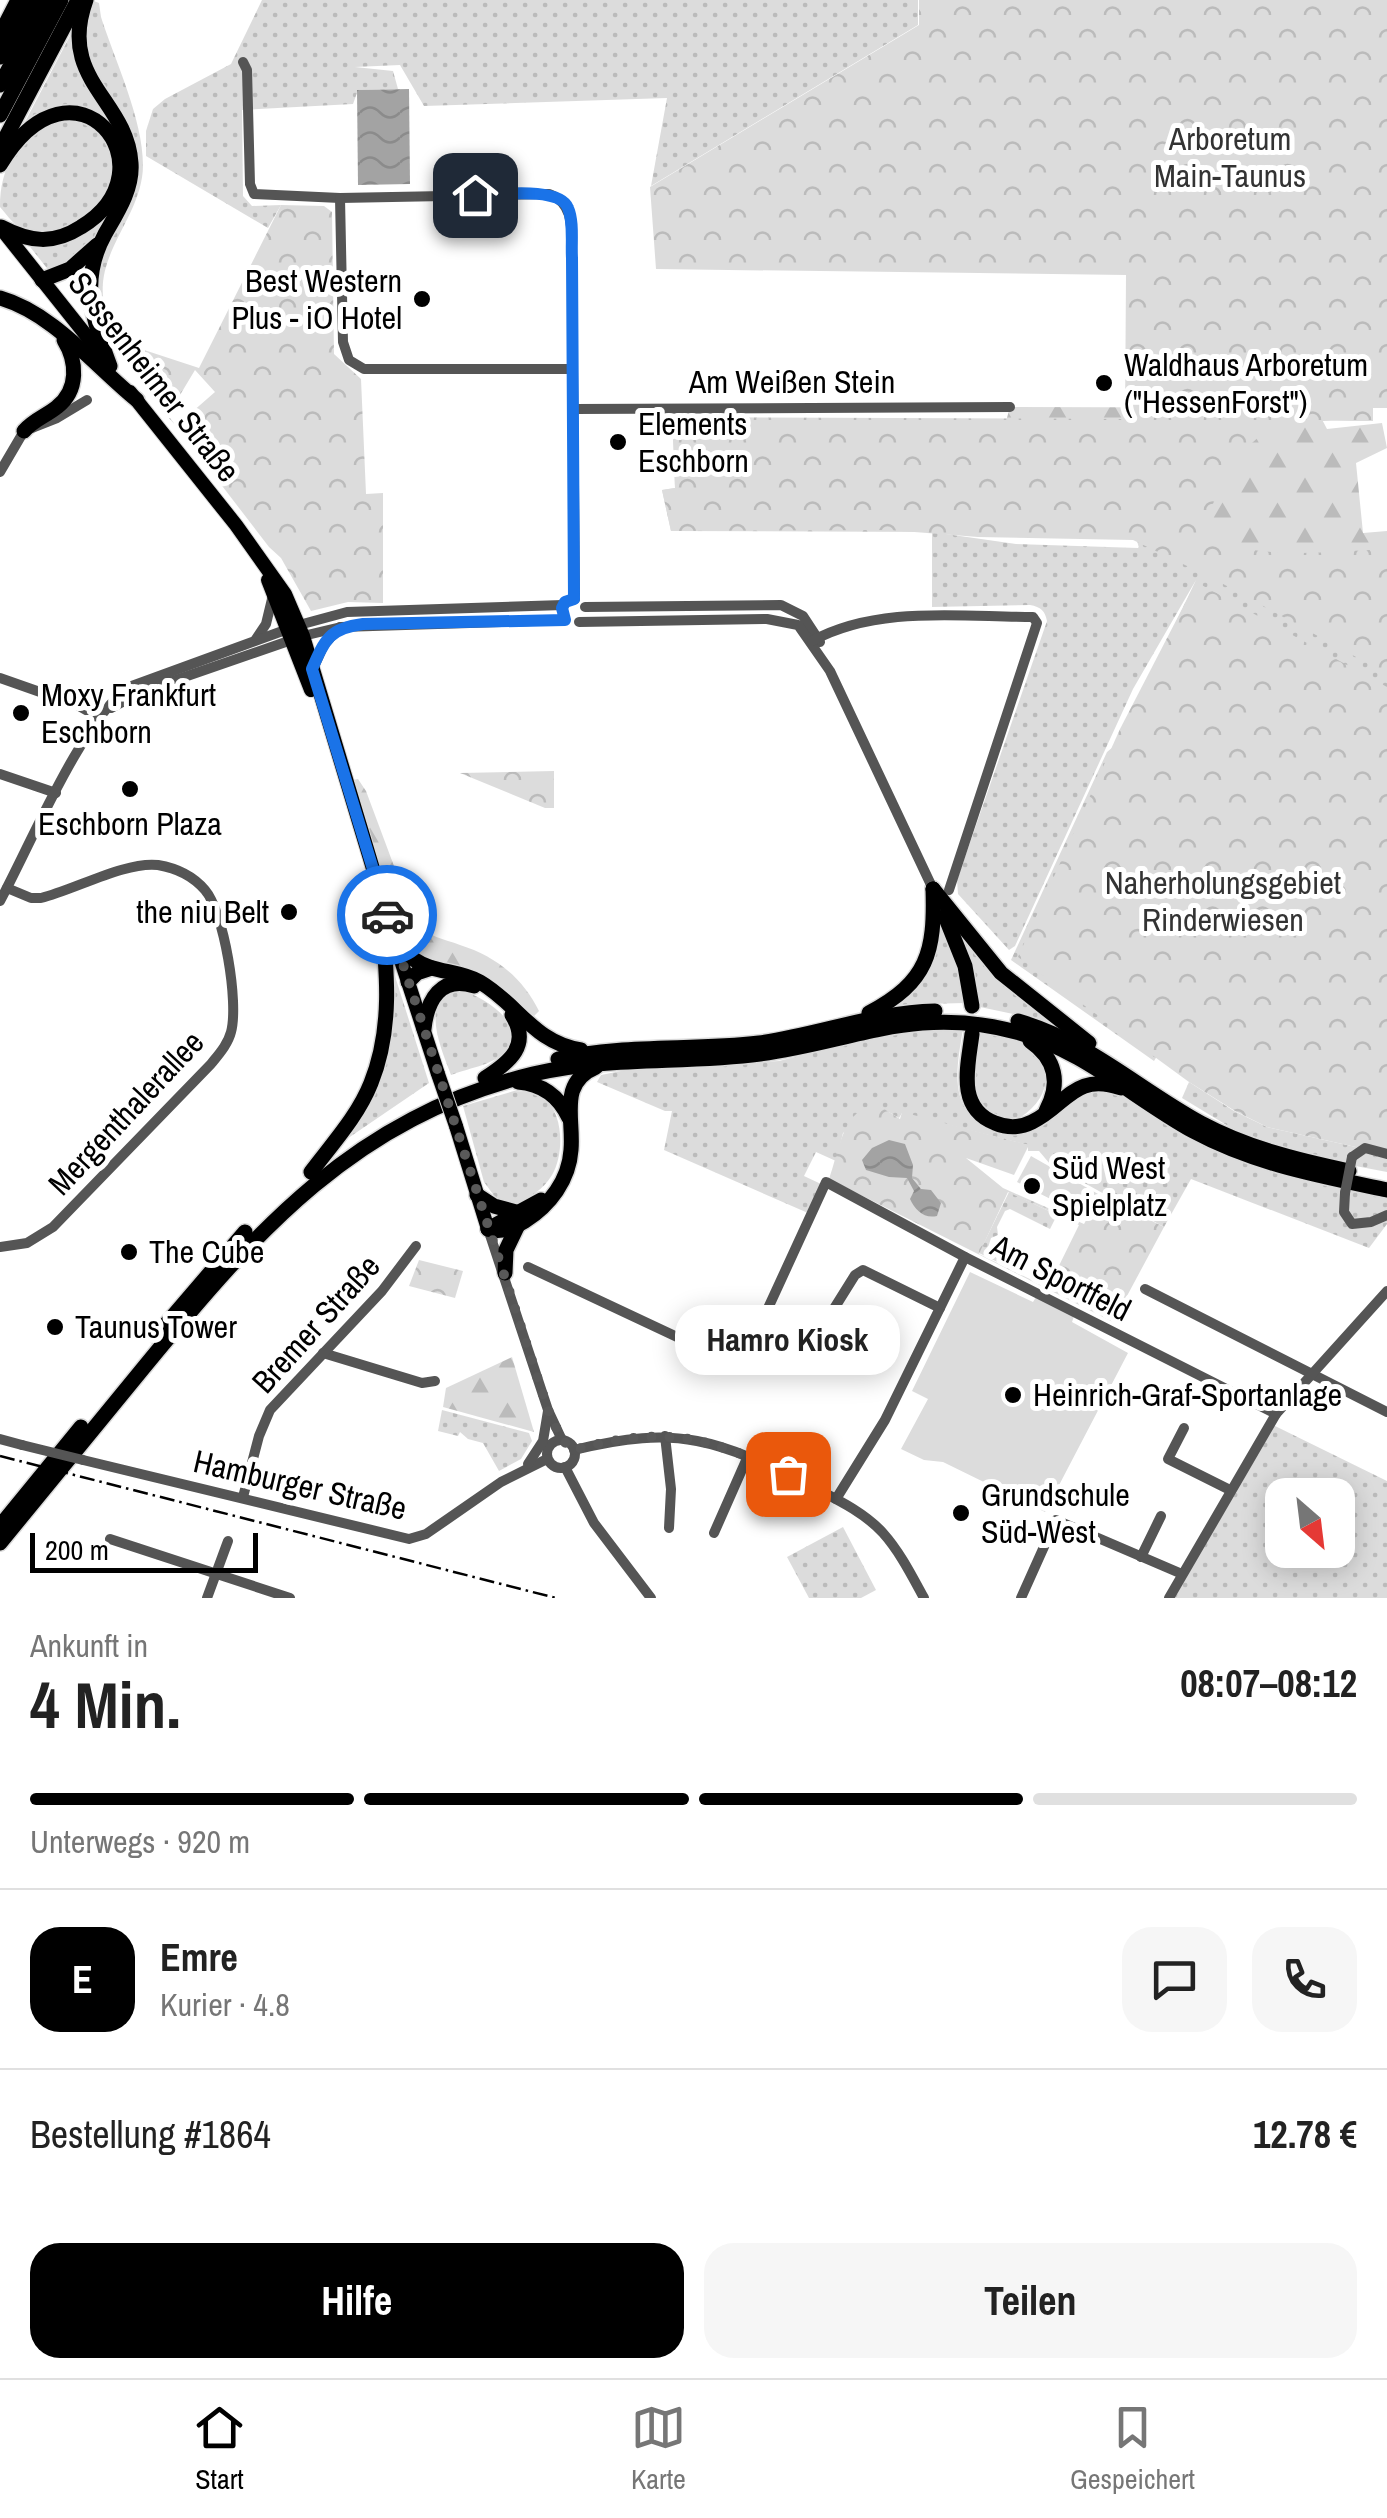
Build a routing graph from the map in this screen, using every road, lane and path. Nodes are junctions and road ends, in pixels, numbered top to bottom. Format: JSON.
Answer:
{"nodes":[{"id":1,"x":18,"y":0,"type":"edge"},
{"id":2,"x":32,"y":0,"type":"edge"},
{"id":3,"x":46,"y":0,"type":"edge"},
{"id":4,"x":61,"y":0,"type":"edge"},
{"id":5,"x":82,"y":0,"type":"edge"},
{"id":6,"x":0,"y":35,"type":"edge"},
{"id":7,"x":0,"y":57,"type":"edge"},
{"id":8,"x":243,"y":62,"type":"dead end"},
{"id":9,"x":0,"y":85,"type":"edge"},
{"id":10,"x":0,"y":115,"type":"edge"},
{"id":11,"x":0,"y":148,"type":"edge"},
{"id":12,"x":0,"y":166,"type":"edge"},
{"id":13,"x":340,"y":198,"type":"junction"},
{"id":14,"x":1,"y":227,"type":"edge"},
{"id":15,"x":102,"y":239,"type":"junction"},
{"id":16,"x":42,"y":280,"type":"junction"},
{"id":17,"x":0,"y":298,"type":"edge"},
{"id":18,"x":27,"y":307,"type":"junction"},
{"id":19,"x":110,"y":366,"type":"junction"},
{"id":20,"x":573,"y":369,"type":"junction"},
{"id":21,"x":87,"y":400,"type":"dead end"},
{"id":22,"x":137,"y":400,"type":"junction"},
{"id":23,"x":1010,"y":407,"type":"dead end"},
{"id":24,"x":574,"y":408,"type":"junction"},
{"id":25,"x":24,"y":431,"type":"junction"},
{"id":26,"x":0,"y":472,"type":"edge"},
{"id":27,"x":261,"y":565,"type":"junction"},
{"id":28,"x":274,"y":594,"type":"junction"},
{"id":29,"x":574,"y":604,"type":"junction"},
{"id":30,"x":466,"y":607,"type":"junction"},
{"id":31,"x":565,"y":620,"type":"junction"},
{"id":32,"x":448,"y":622,"type":"junction"},
{"id":33,"x":580,"y":622,"type":"junction"},
{"id":34,"x":341,"y":627,"type":"junction"},
{"id":35,"x":295,"y":632,"type":"junction"},
{"id":36,"x":815,"y":640,"type":"junction"},
{"id":37,"x":250,"y":644,"type":"junction"},
{"id":38,"x":312,"y":669,"type":"junction"},
{"id":39,"x":0,"y":678,"type":"edge"},
{"id":40,"x":101,"y":716,"type":"junction"},
{"id":41,"x":334,"y":746,"type":"junction"},
{"id":42,"x":0,"y":774,"type":"edge"},
{"id":43,"x":56,"y":793,"type":"junction"},
{"id":44,"x":8,"y":888,"type":"junction"},
{"id":45,"x":941,"y":889,"type":"junction"},
{"id":46,"x":379,"y":891,"type":"junction"},
{"id":47,"x":0,"y":901,"type":"edge"},
{"id":48,"x":389,"y":922,"type":"junction"},
{"id":49,"x":432,"y":968,"type":"junction"},
{"id":50,"x":408,"y":982,"type":"junction"},
{"id":51,"x":972,"y":1006,"type":"dead end"},
{"id":52,"x":852,"y":1022,"type":"junction"},
{"id":53,"x":424,"y":1029,"type":"junction"},
{"id":54,"x":1018,"y":1032,"type":"junction"},
{"id":55,"x":972,"y":1034,"type":"dead end"},
{"id":56,"x":595,"y":1052,"type":"junction"},
{"id":57,"x":614,"y":1061,"type":"junction"},
{"id":58,"x":1119,"y":1068,"type":"junction"},
{"id":59,"x":485,"y":1078,"type":"junction"},
{"id":60,"x":504,"y":1082,"type":"junction"},
{"id":61,"x":1137,"y":1095,"type":"junction"},
{"id":62,"x":1044,"y":1114,"type":"junction"},
{"id":63,"x":569,"y":1119,"type":"junction"},
{"id":64,"x":1387,"y":1154,"type":"edge"},
{"id":65,"x":310,"y":1172,"type":"junction"},
{"id":66,"x":1387,"y":1179,"type":"edge"},
{"id":67,"x":1387,"y":1190,"type":"edge"},
{"id":68,"x":477,"y":1194,"type":"junction"},
{"id":69,"x":1387,"y":1215,"type":"edge"},
{"id":70,"x":518,"y":1218,"type":"junction"},
{"id":71,"x":488,"y":1229,"type":"junction"},
{"id":72,"x":416,"y":1246,"type":"dead end"},
{"id":73,"x":0,"y":1247,"type":"edge"},
{"id":74,"x":964,"y":1257,"type":"junction"},
{"id":75,"x":528,"y":1267,"type":"dead end"},
{"id":76,"x":504,"y":1273,"type":"junction"},
{"id":77,"x":1146,"y":1289,"type":"dead end"},
{"id":78,"x":1387,"y":1291,"type":"edge"},
{"id":79,"x":940,"y":1308,"type":"junction"},
{"id":80,"x":810,"y":1346,"type":"dead end"},
{"id":81,"x":323,"y":1353,"type":"junction"},
{"id":82,"x":1312,"y":1374,"type":"junction"},
{"id":83,"x":435,"y":1381,"type":"dead end"},
{"id":84,"x":548,"y":1410,"type":"junction"},
{"id":85,"x":1387,"y":1412,"type":"edge"},
{"id":86,"x":1276,"y":1414,"type":"junction"},
{"id":87,"x":1184,"y":1428,"type":"dead end"},
{"id":88,"x":665,"y":1436,"type":"junction"},
{"id":89,"x":0,"y":1438,"type":"edge"},
{"id":90,"x":557,"y":1441,"type":"junction"},
{"id":91,"x":574,"y":1450,"type":"junction"},
{"id":92,"x":748,"y":1456,"type":"junction"},
{"id":93,"x":547,"y":1459,"type":"junction"},
{"id":94,"x":565,"y":1468,"type":"junction"},
{"id":95,"x":518,"y":1472,"type":"junction"},
{"id":96,"x":1230,"y":1490,"type":"junction"},
{"id":97,"x":243,"y":1497,"type":"junction"},
{"id":98,"x":836,"y":1498,"type":"junction"},
{"id":99,"x":1161,"y":1516,"type":"dead end"},
{"id":100,"x":0,"y":1526,"type":"edge"},
{"id":101,"x":669,"y":1528,"type":"dead end"},
{"id":102,"x":714,"y":1533,"type":"dead end"},
{"id":103,"x":110,"y":1539,"type":"dead end"},
{"id":104,"x":228,"y":1541,"type":"dead end"},
{"id":105,"x":0,"y":1543,"type":"edge"},
{"id":106,"x":1141,"y":1557,"type":"junction"},
{"id":107,"x":216,"y":1574,"type":"junction"},
{"id":108,"x":1182,"y":1574,"type":"junction"},
{"id":109,"x":207,"y":1598,"type":"edge"},
{"id":110,"x":290,"y":1598,"type":"edge"},
{"id":111,"x":650,"y":1598,"type":"edge"},
{"id":112,"x":924,"y":1598,"type":"edge"},
{"id":113,"x":1021,"y":1598,"type":"edge"},
{"id":114,"x":1170,"y":1598,"type":"edge"}],
"edges":[{"from":1,"to":6,"type":"highway"},
{"from":2,"to":7,"type":"highway"},
{"from":3,"to":9,"type":"highway"},
{"from":4,"to":10,"type":"highway"},
{"from":5,"to":11,"type":"highway"},
{"from":5,"to":15,"type":"highway"},
{"from":8,"to":13,"type":"street"},
{"from":12,"to":14,"type":"highway"},
{"from":13,"to":20,"type":"street"},
{"from":13,"to":20,"type":"street"},
{"from":14,"to":16,"type":"main road","name":"Sossenheimer Straße"},
{"from":15,"to":16,"type":"highway"},
{"from":15,"to":19,"type":"highway"},
{"from":16,"to":19,"type":"main road","name":"Sossenheimer Straße"},
{"from":17,"to":18,"type":"highway"},
{"from":18,"to":22,"type":"highway"},
{"from":18,"to":25,"type":"highway"},
{"from":19,"to":22,"type":"main road","name":"Sossenheimer Straße"},
{"from":20,"to":24,"type":"street"},
{"from":21,"to":25,"type":"street"},
{"from":22,"to":27,"type":"main road","name":"Sossenheimer Straße"},
{"from":23,"to":24,"type":"street","name":"Am Weißen Stein"},
{"from":24,"to":29,"type":"street"},
{"from":25,"to":26,"type":"street"},
{"from":27,"to":28,"type":"main road","name":"Sossenheimer Straße"},
{"from":27,"to":35,"type":"main road","name":"Sossenheimer Straße"},
{"from":28,"to":35,"type":"main road","name":"Sossenheimer Straße"},
{"from":28,"to":37,"type":"street"},
{"from":29,"to":30,"type":"street"},
{"from":29,"to":31,"type":"street"},
{"from":29,"to":33,"type":"street"},
{"from":29,"to":36,"type":"street"},
{"from":30,"to":32,"type":"street"},
{"from":30,"to":35,"type":"street"},
{"from":31,"to":32,"type":"street"},
{"from":31,"to":33,"type":"street"},
{"from":32,"to":34,"type":"street"},
{"from":33,"to":36,"type":"street"},
{"from":34,"to":35,"type":"street"},
{"from":34,"to":38,"type":"street"},
{"from":35,"to":37,"type":"street"},
{"from":35,"to":38,"type":"main road","name":"Sossenheimer Straße"},
{"from":35,"to":40,"type":"street"},
{"from":35,"to":41,"type":"main road","name":"Sossenheimer Straße"},
{"from":36,"to":45,"type":"street"},
{"from":36,"to":45,"type":"street"},
{"from":37,"to":40,"type":"street"},
{"from":38,"to":41,"type":"main road","name":"Sossenheimer Straße"},
{"from":39,"to":40,"type":"street"},
{"from":40,"to":43,"type":"street"},
{"from":41,"to":46,"type":"main road","name":"Sossenheimer Straße"},
{"from":42,"to":43,"type":"street"},
{"from":43,"to":44,"type":"street"},
{"from":44,"to":47,"type":"street"},
{"from":44,"to":73,"type":"street","name":"Mergenthalerallee"},
{"from":45,"to":51,"type":"highway"},
{"from":45,"to":52,"type":"highway"},
{"from":45,"to":58,"type":"highway"},
{"from":46,"to":48,"type":"main road","name":"Sossenheimer Straße"},
{"from":46,"to":65,"type":"highway"},
{"from":48,"to":49,"type":"highway"},
{"from":48,"to":50,"type":"main road","name":"Sossenheimer Straße"},
{"from":49,"to":50,"type":"highway"},
{"from":49,"to":56,"type":"highway"},
{"from":50,"to":53,"type":"main road","name":"Sossenheimer Straße"},
{"from":52,"to":56,"type":"highway"},
{"from":52,"to":58,"type":"highway"},
{"from":53,"to":59,"type":"highway"},
{"from":53,"to":68,"type":"main road","name":"Sossenheimer Straße","bridge":true},
{"from":54,"to":57,"type":"highway"},
{"from":54,"to":61,"type":"highway"},
{"from":54,"to":62,"type":"highway"},
{"from":55,"to":62,"type":"highway"},
{"from":56,"to":59,"type":"highway"},
{"from":57,"to":60,"type":"highway"},
{"from":57,"to":63,"type":"highway"},
{"from":58,"to":66,"type":"highway"},
{"from":59,"to":65,"type":"highway"},
{"from":60,"to":63,"type":"highway"},
{"from":60,"to":105,"type":"highway"},
{"from":61,"to":62,"type":"highway"},
{"from":61,"to":67,"type":"highway"},
{"from":63,"to":70,"type":"highway"},
{"from":64,"to":69,"type":"street","bridge":true},
{"from":65,"to":100,"type":"highway"},
{"from":68,"to":70,"type":"highway"},
{"from":68,"to":71,"type":"main road","name":"Sossenheimer Straße"},
{"from":70,"to":71,"type":"highway"},
{"from":70,"to":76,"type":"highway"},
{"from":71,"to":76,"type":"street","name":"Sossenheimer Straße"},
{"from":72,"to":81,"type":"street","name":"Bremer Straße"},
{"from":74,"to":75,"type":"street","name":"Am Sportfeld"},
{"from":74,"to":79,"type":"street"},
{"from":74,"to":86,"type":"street","name":"Am Sportfeld"},
{"from":76,"to":84,"type":"street","name":"Sossenheimer Straße"},
{"from":77,"to":82,"type":"street"},
{"from":78,"to":82,"type":"street"},
{"from":79,"to":80,"type":"street"},
{"from":79,"to":98,"type":"street"},
{"from":81,"to":83,"type":"street"},
{"from":81,"to":97,"type":"street","name":"Bremer Straße"},
{"from":82,"to":85,"type":"street"},
{"from":82,"to":86,"type":"street"},
{"from":84,"to":90,"type":"street","name":"Sossenheimer Straße"},
{"from":84,"to":95,"type":"street"},
{"from":86,"to":96,"type":"street"},
{"from":87,"to":96,"type":"street"},
{"from":88,"to":91,"type":"street"},
{"from":88,"to":92,"type":"street"},
{"from":88,"to":101,"type":"street"},
{"from":89,"to":97,"type":"street","name":"Hamburger Straße","bridge":true},
{"from":90,"to":91,"type":"street","name":"Sossenheimer Straße"},
{"from":90,"to":93,"type":"street"},
{"from":91,"to":94,"type":"street"},
{"from":92,"to":98,"type":"street"},
{"from":92,"to":102,"type":"street"},
{"from":93,"to":94,"type":"street"},
{"from":93,"to":95,"type":"street","name":"Hamburger Straße"},
{"from":94,"to":111,"type":"street"},
{"from":95,"to":97,"type":"street","name":"Hamburger Straße"},
{"from":96,"to":108,"type":"street"},
{"from":98,"to":112,"type":"street"},
{"from":99,"to":106,"type":"street"},
{"from":103,"to":107,"type":"street"},
{"from":104,"to":107,"type":"street"},
{"from":106,"to":108,"type":"street"},
{"from":106,"to":113,"type":"street"},
{"from":107,"to":109,"type":"street"},
{"from":107,"to":110,"type":"street"},
{"from":108,"to":114,"type":"street"}]}
